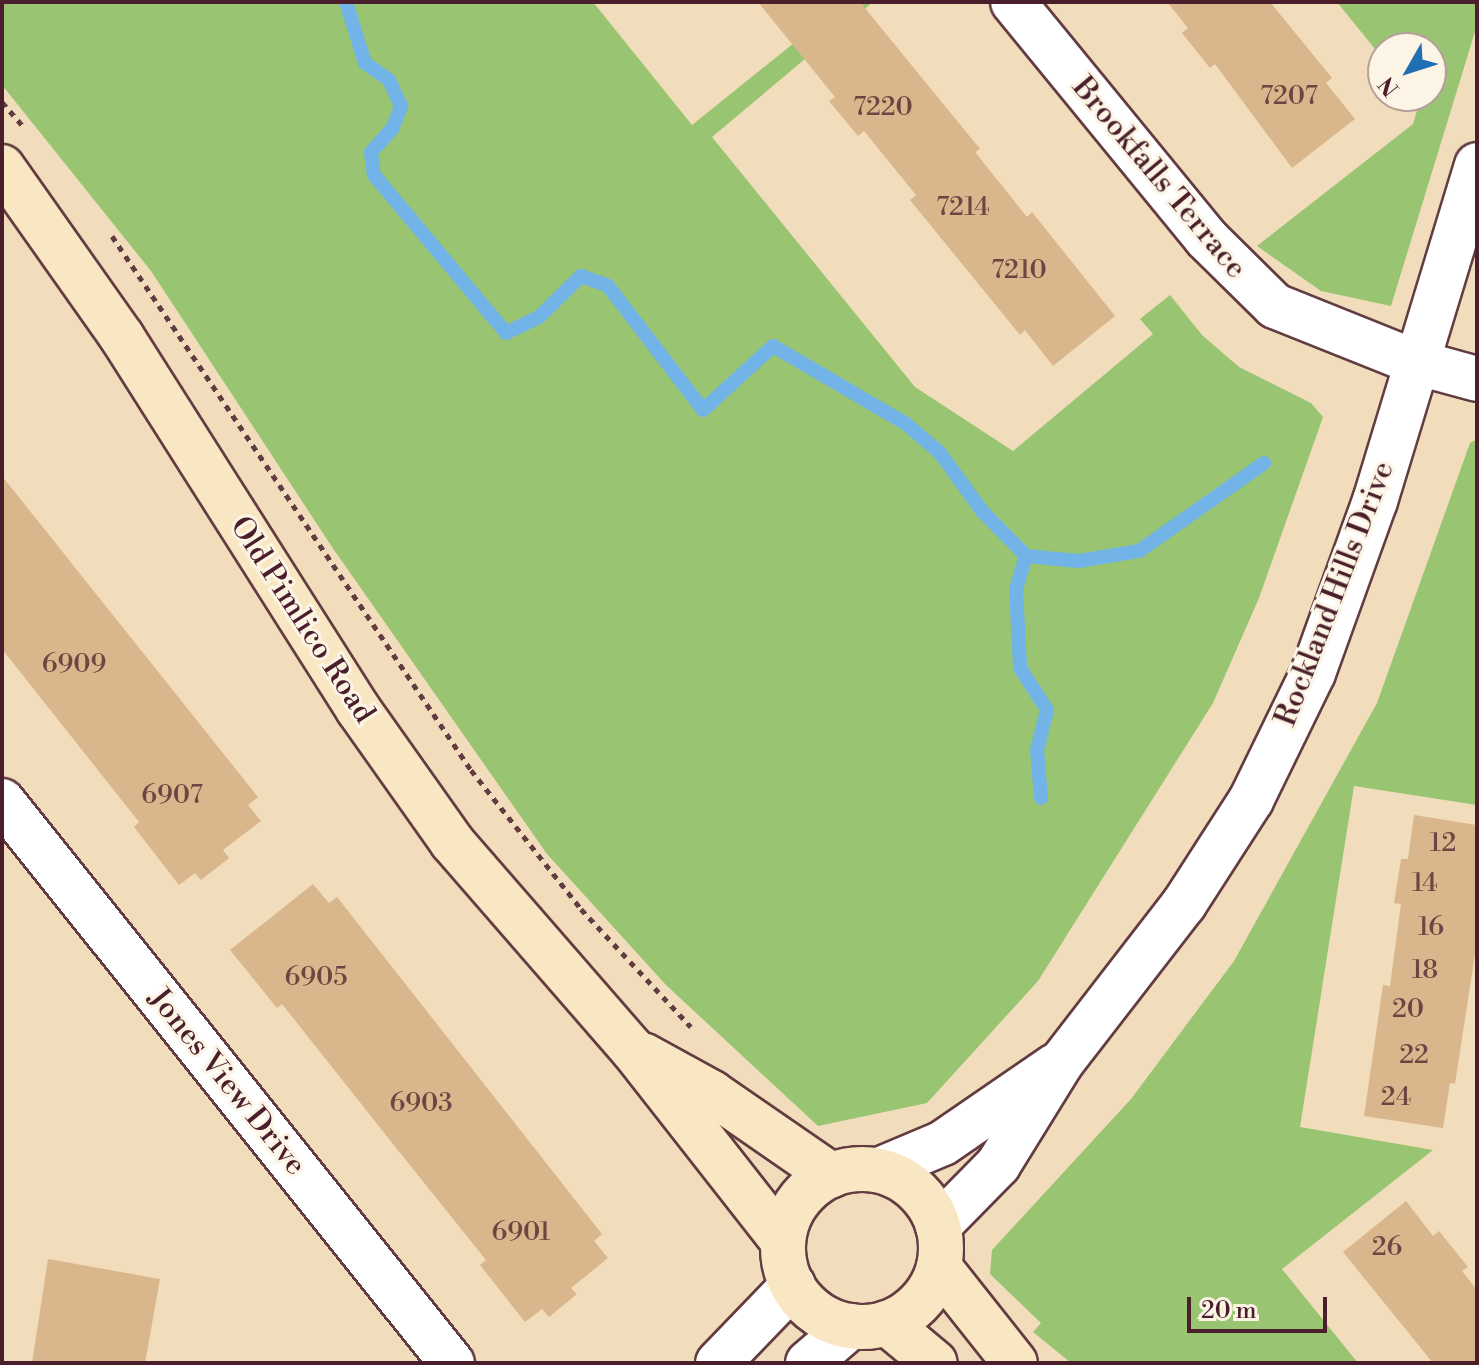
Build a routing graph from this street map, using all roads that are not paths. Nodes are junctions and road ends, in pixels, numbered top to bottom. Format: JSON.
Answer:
{"nodes":[{"id":1,"x":1013,"y":2,"type":"edge"},
{"id":2,"x":18,"y":153,"type":"edge"},
{"id":3,"x":1477,"y":165,"type":"edge"},
{"id":4,"x":1415,"y":362,"type":"junction"},
{"id":5,"x":1477,"y":379,"type":"edge"},
{"id":6,"x":2,"y":801,"type":"edge"},
{"id":7,"x":633,"y":1050,"type":"junction"},
{"id":8,"x":1061,"y":1063,"type":"junction"},
{"id":9,"x":879,"y":1170,"type":"junction"},
{"id":10,"x":831,"y":1175,"type":"junction"},
{"id":11,"x":783,"y":1241,"type":"junction"},
{"id":12,"x":938,"y":1246,"type":"junction"},
{"id":13,"x":793,"y":1285,"type":"junction"},
{"id":14,"x":869,"y":1324,"type":"junction"},
{"id":15,"x":452,"y":1363,"type":"edge"},
{"id":16,"x":718,"y":1363,"type":"edge"},
{"id":17,"x":808,"y":1363,"type":"edge"},
{"id":18,"x":935,"y":1363,"type":"edge"},
{"id":19,"x":1015,"y":1363,"type":"edge"}],
"edges":[{"from":1,"to":4,"type":"street","name":"Brookfalls Terrace"},
{"from":2,"to":7,"type":"street","name":"Old Pimlico Road"},
{"from":3,"to":4,"type":"street","name":"Rockland Hills Drive"},
{"from":4,"to":5,"type":"street","name":"Brookfalls Terrace"},
{"from":4,"to":8,"type":"street","name":"Rockland Hills Drive"},
{"from":6,"to":15,"type":"street","name":"Jones View Drive"},
{"from":7,"to":10,"type":"street","name":"Old Pimlico Road"},
{"from":7,"to":11,"type":"street","name":"Old Pimlico Road"},
{"from":8,"to":9,"type":"street","name":"Rockland Hills Drive"},
{"from":8,"to":12,"type":"street","name":"Rockland Hills Drive"},
{"from":9,"to":10,"type":"street"},
{"from":9,"to":12,"type":"street"},
{"from":10,"to":11,"type":"street"},
{"from":11,"to":13,"type":"street"},
{"from":12,"to":14,"type":"street"},
{"from":12,"to":19,"type":"street"},
{"from":13,"to":14,"type":"street"},
{"from":13,"to":16,"type":"street"},
{"from":14,"to":17,"type":"street"},
{"from":14,"to":18,"type":"street"}]}
